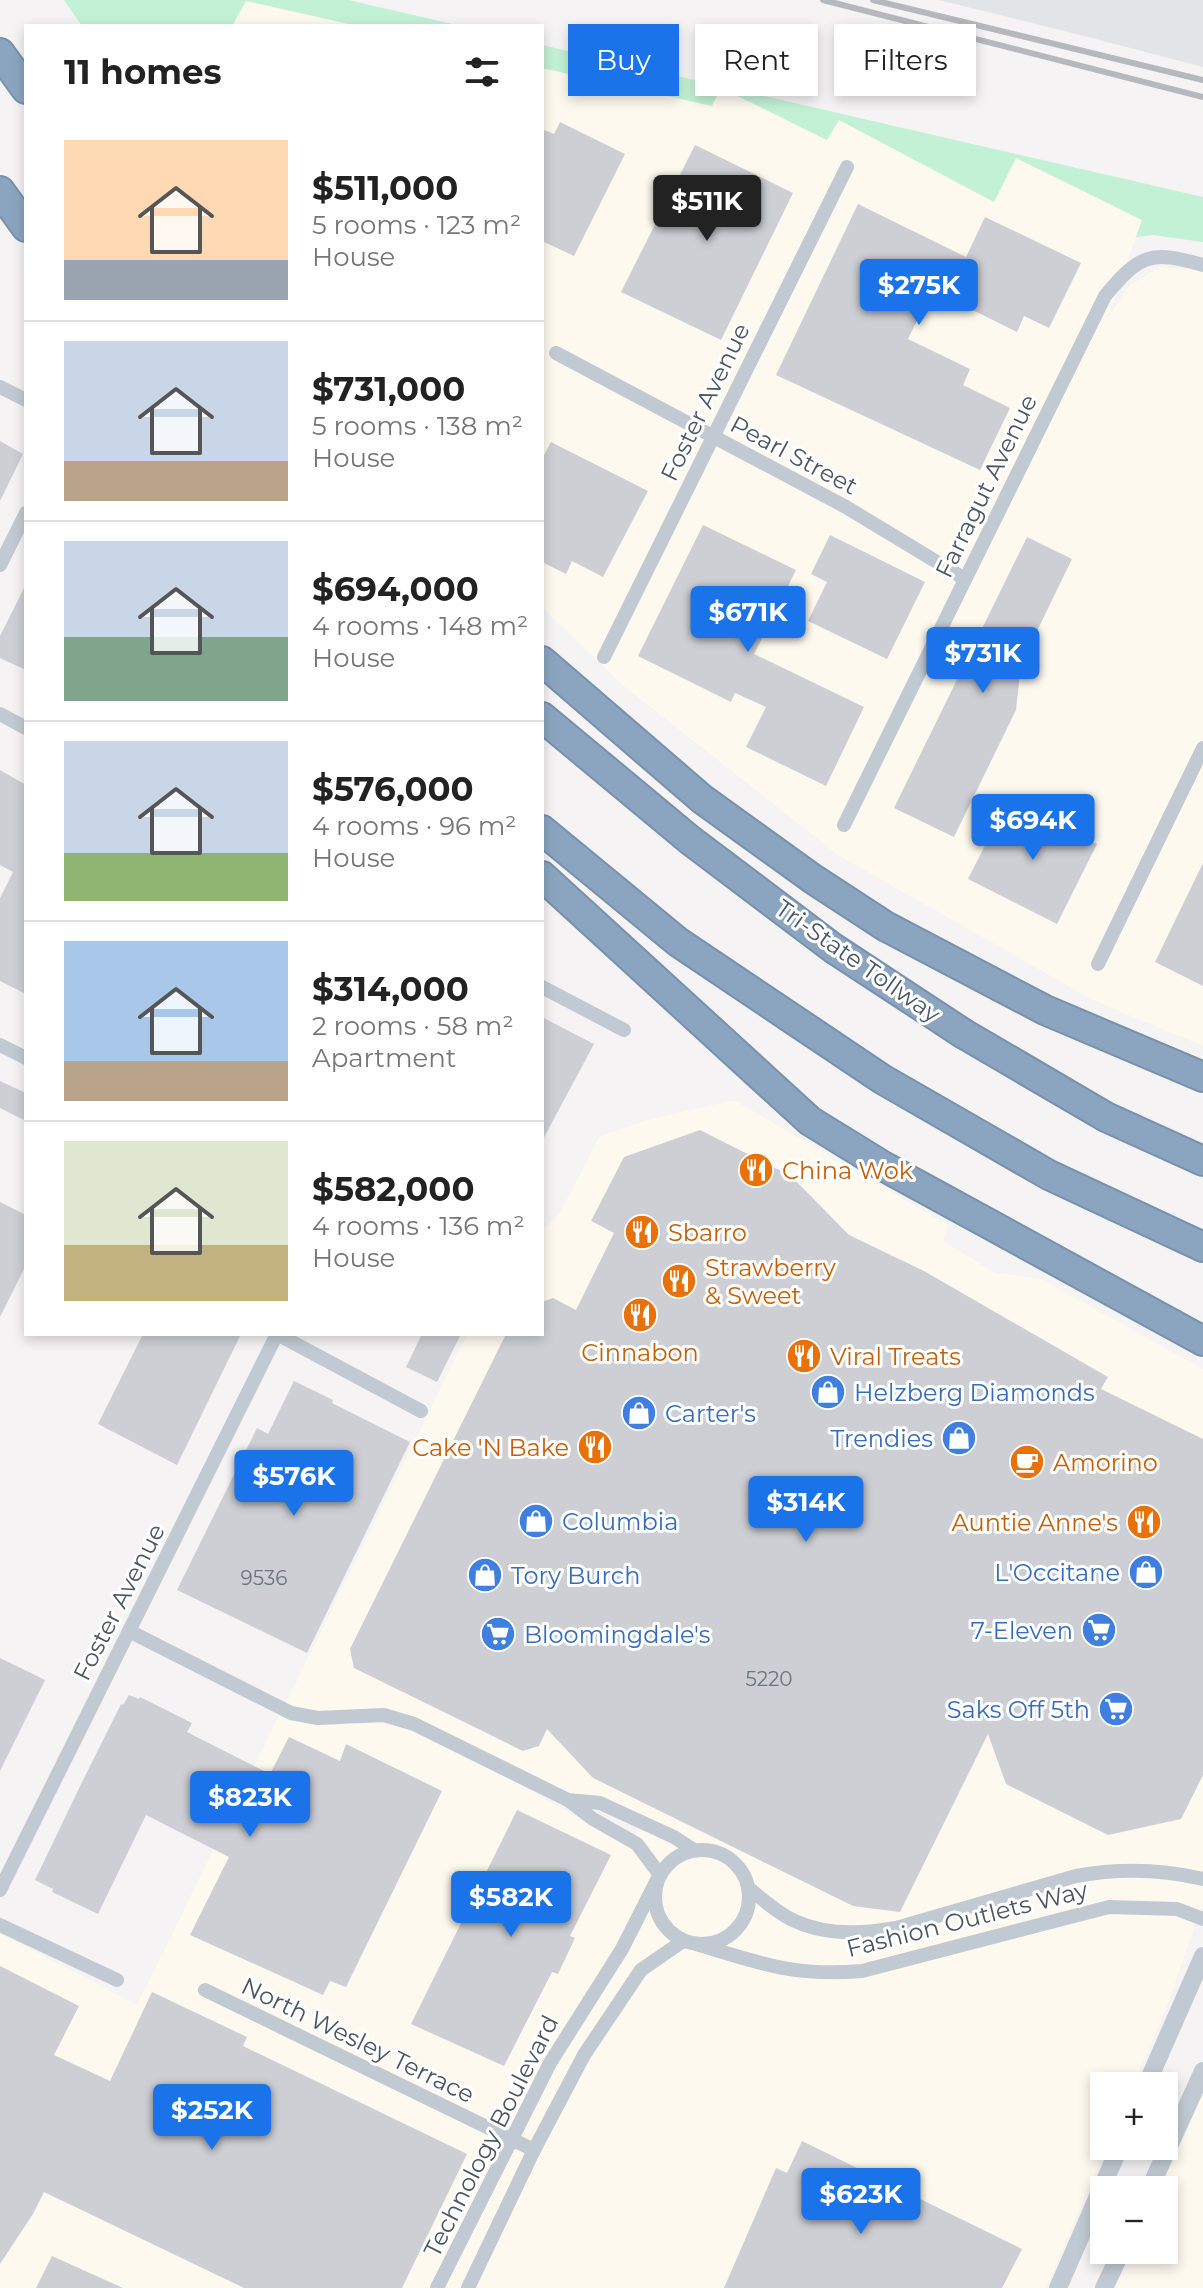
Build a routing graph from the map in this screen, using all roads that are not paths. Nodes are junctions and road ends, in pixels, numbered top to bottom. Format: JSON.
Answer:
{"nodes":[{"id":1,"x":0,"y":53,"type":"edge"},
{"id":2,"x":24,"y":86,"type":"edge"},
{"id":3,"x":847,"y":167,"type":"dead end"},
{"id":4,"x":0,"y":191,"type":"edge"},
{"id":5,"x":24,"y":224,"type":"edge"},
{"id":6,"x":1203,"y":265,"type":"edge"},
{"id":7,"x":556,"y":353,"type":"dead end"},
{"id":8,"x":0,"y":387,"type":"edge"},
{"id":9,"x":24,"y":399,"type":"edge"},
{"id":10,"x":712,"y":436,"type":"junction"},
{"id":11,"x":24,"y":517,"type":"edge"},
{"id":12,"x":0,"y":565,"type":"edge"},
{"id":13,"x":965,"y":579,"type":"junction"},
{"id":14,"x":604,"y":657,"type":"dead end"},
{"id":15,"x":544,"y":663,"type":"edge"},
{"id":16,"x":0,"y":714,"type":"edge"},
{"id":17,"x":544,"y":719,"type":"edge"},
{"id":18,"x":24,"y":727,"type":"edge"},
{"id":19,"x":1203,"y":748,"type":"edge"},
{"id":20,"x":844,"y":825,"type":"dead end"},
{"id":21,"x":544,"y":832,"type":"edge"},
{"id":22,"x":544,"y":878,"type":"edge"},
{"id":23,"x":1098,"y":964,"type":"dead end"},
{"id":24,"x":544,"y":988,"type":"edge"},
{"id":25,"x":624,"y":1030,"type":"dead end"},
{"id":26,"x":0,"y":1045,"type":"edge"},
{"id":27,"x":24,"y":1057,"type":"edge"},
{"id":28,"x":1203,"y":1077,"type":"edge"},
{"id":29,"x":1203,"y":1161,"type":"edge"},
{"id":30,"x":1203,"y":1247,"type":"edge"},
{"id":31,"x":276,"y":1336,"type":"edge"},
{"id":32,"x":281,"y":1336,"type":"edge"},
{"id":33,"x":1203,"y":1341,"type":"edge"},
{"id":34,"x":421,"y":1411,"type":"dead end"},
{"id":35,"x":129,"y":1631,"type":"junction"},
{"id":36,"x":568,"y":1800,"type":"junction"},
{"id":37,"x":694,"y":1850,"type":"junction"},
{"id":38,"x":658,"y":1878,"type":"junction"},
{"id":39,"x":1203,"y":1879,"type":"edge"},
{"id":40,"x":748,"y":1888,"type":"junction"},
{"id":41,"x":0,"y":1890,"type":"edge"},
{"id":42,"x":1203,"y":1919,"type":"edge"},
{"id":43,"x":0,"y":1925,"type":"edge"},
{"id":44,"x":690,"y":1942,"type":"junction"},
{"id":45,"x":1203,"y":1956,"type":"edge"},
{"id":46,"x":117,"y":1980,"type":"dead end"},
{"id":47,"x":205,"y":1990,"type":"dead end"},
{"id":48,"x":1203,"y":2071,"type":"edge"},
{"id":49,"x":1152,"y":2072,"type":"edge"},
{"id":50,"x":511,"y":2140,"type":"junction"},
{"id":51,"x":534,"y":2150,"type":"junction"},
{"id":52,"x":1114,"y":2160,"type":"edge"},
{"id":53,"x":1155,"y":2176,"type":"edge"},
{"id":54,"x":1115,"y":2264,"type":"edge"},
{"id":55,"x":437,"y":2288,"type":"edge"},
{"id":56,"x":468,"y":2288,"type":"edge"},
{"id":57,"x":1058,"y":2288,"type":"edge"},
{"id":58,"x":1104,"y":2288,"type":"edge"}],
"edges":[{"from":1,"to":2,"type":"highway"},
{"from":3,"to":10,"type":"street","name":"Foster Avenue"},
{"from":4,"to":5,"type":"highway"},
{"from":6,"to":13,"type":"street","name":"Farragut Avenue"},
{"from":7,"to":10,"type":"street","name":"Pearl Street"},
{"from":8,"to":9,"type":"street"},
{"from":10,"to":13,"type":"street","name":"Pearl Street"},
{"from":10,"to":14,"type":"street","name":"Foster Avenue"},
{"from":11,"to":12,"type":"street"},
{"from":13,"to":20,"type":"street","name":"Farragut Avenue"},
{"from":15,"to":28,"type":"highway"},
{"from":16,"to":18,"type":"street"},
{"from":17,"to":29,"type":"highway","name":"Tri-State Tollway"},
{"from":19,"to":23,"type":"street"},
{"from":21,"to":30,"type":"highway"},
{"from":22,"to":33,"type":"highway"},
{"from":24,"to":25,"type":"street"},
{"from":26,"to":27,"type":"street"},
{"from":31,"to":35,"type":"street","name":"Foster Avenue"},
{"from":32,"to":34,"type":"street"},
{"from":35,"to":36,"type":"street"},
{"from":35,"to":41,"type":"street","name":"Foster Avenue"},
{"from":36,"to":37,"type":"street"},
{"from":36,"to":38,"type":"street"},
{"from":37,"to":38,"type":"street"},
{"from":37,"to":40,"type":"street"},
{"from":38,"to":44,"type":"street"},
{"from":38,"to":50,"type":"street","name":"Technology Boulevard"},
{"from":39,"to":40,"type":"street","name":"Fashion Outlets Way"},
{"from":40,"to":44,"type":"street"},
{"from":42,"to":44,"type":"street","name":"Fashion Outlets Way"},
{"from":43,"to":46,"type":"street"},
{"from":44,"to":51,"type":"street","name":"Technology Boulevard"},
{"from":45,"to":49,"type":"street"},
{"from":47,"to":50,"type":"street","name":"North Wesley Terrace"},
{"from":48,"to":53,"type":"street"},
{"from":50,"to":51,"type":"street","name":"North Wesley Terrace"},
{"from":50,"to":55,"type":"street","name":"Technology Boulevard"},
{"from":51,"to":56,"type":"street","name":"Technology Boulevard"},
{"from":52,"to":57,"type":"street"},
{"from":54,"to":58,"type":"street"}]}
